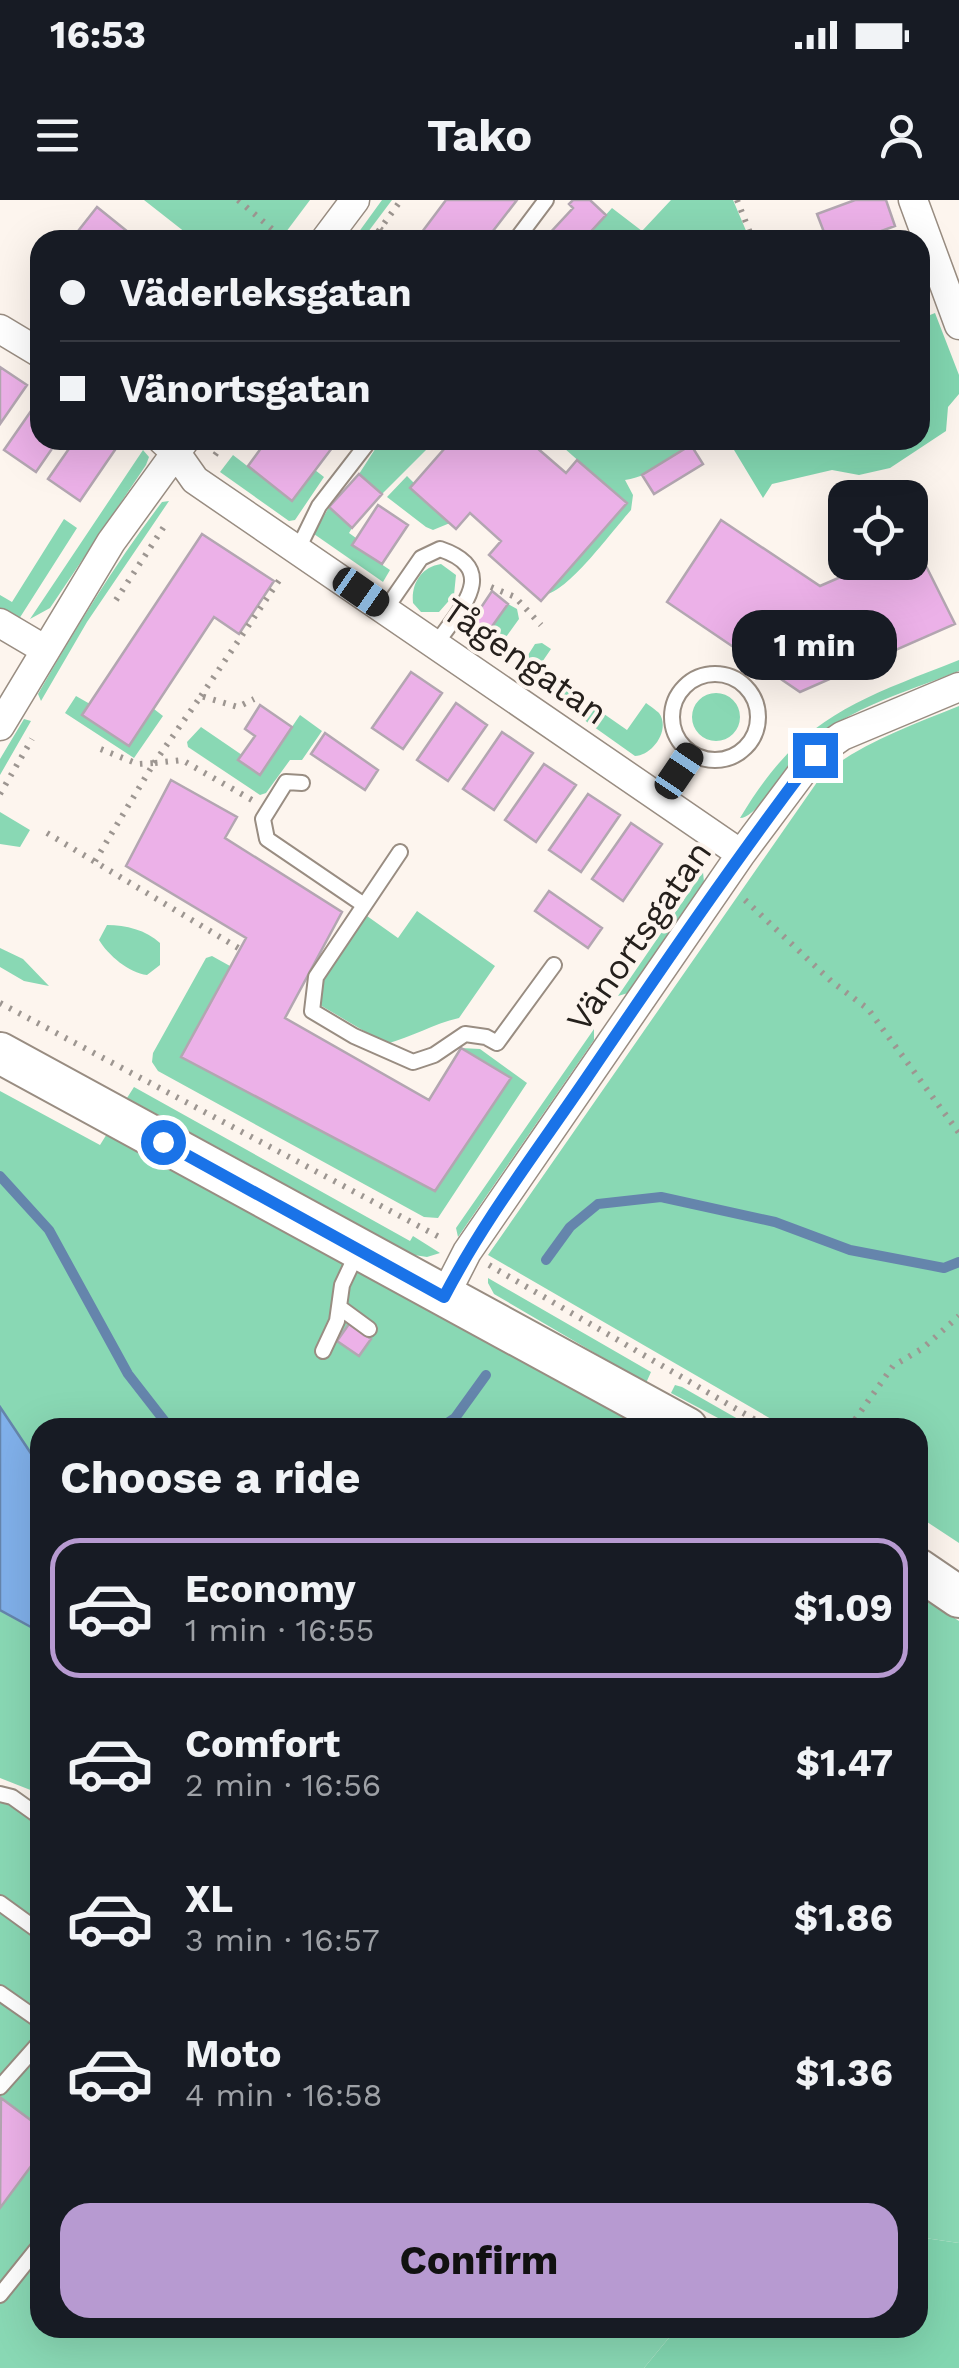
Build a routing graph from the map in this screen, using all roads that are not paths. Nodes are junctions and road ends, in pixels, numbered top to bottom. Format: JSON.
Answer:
{"nodes":[{"id":1,"x":355,"y":200,"type":"edge"},
{"id":2,"x":546,"y":200,"type":"edge"},
{"id":3,"x":913,"y":200,"type":"edge"},
{"id":4,"x":332,"y":230,"type":"edge"},
{"id":5,"x":524,"y":230,"type":"edge"},
{"id":6,"x":924,"y":230,"type":"edge"},
{"id":7,"x":930,"y":246,"type":"edge"},
{"id":8,"x":959,"y":325,"type":"edge"},
{"id":9,"x":0,"y":330,"type":"edge"},
{"id":10,"x":30,"y":348,"type":"edge"},
{"id":11,"x":171,"y":450,"type":"edge"},
{"id":12,"x":178,"y":450,"type":"edge"},
{"id":13,"x":362,"y":450,"type":"edge"},
{"id":14,"x":298,"y":548,"type":"junction"},
{"id":15,"x":386,"y":610,"type":"junction"},
{"id":16,"x":0,"y":623,"type":"edge"},
{"id":17,"x":436,"y":644,"type":"junction"},
{"id":18,"x":44,"y":649,"type":"junction"},
{"id":19,"x":959,"y":687,"type":"edge"},
{"id":20,"x":0,"y":726,"type":"edge"},
{"id":21,"x":691,"y":753,"type":"junction"},
{"id":22,"x":302,"y":783,"type":"dead end"},
{"id":23,"x":660,"y":800,"type":"junction"},
{"id":24,"x":400,"y":852,"type":"dead end"},
{"id":25,"x":741,"y":854,"type":"junction"},
{"id":26,"x":364,"y":905,"type":"junction"},
{"id":27,"x":554,"y":964,"type":"dead end"},
{"id":28,"x":0,"y":1053,"type":"edge"},
{"id":29,"x":358,"y":1250,"type":"junction"},
{"id":30,"x":444,"y":1297,"type":"junction"},
{"id":31,"x":340,"y":1307,"type":"junction"},
{"id":32,"x":369,"y":1329,"type":"dead end"},
{"id":33,"x":323,"y":1351,"type":"dead end"},
{"id":34,"x":668,"y":1418,"type":"edge"},
{"id":35,"x":928,"y":1576,"type":"edge"},
{"id":36,"x":959,"y":1596,"type":"edge"},
{"id":37,"x":0,"y":1794,"type":"edge"},
{"id":38,"x":30,"y":1810,"type":"edge"},
{"id":39,"x":0,"y":1903,"type":"edge"},
{"id":40,"x":30,"y":1925,"type":"edge"},
{"id":41,"x":0,"y":1993,"type":"edge"},
{"id":42,"x":30,"y":2014,"type":"edge"},
{"id":43,"x":30,"y":2053,"type":"edge"},
{"id":44,"x":0,"y":2087,"type":"edge"},
{"id":45,"x":30,"y":2258,"type":"edge"},
{"id":46,"x":0,"y":2295,"type":"edge"}],
"edges":[{"from":1,"to":4,"type":"street"},
{"from":2,"to":5,"type":"lane"},
{"from":3,"to":6,"type":"street"},
{"from":7,"to":8,"type":"street"},
{"from":9,"to":10,"type":"street"},
{"from":11,"to":18,"type":"street"},
{"from":12,"to":14,"type":"street","name":"Tågengatan"},
{"from":13,"to":14,"type":"lane"},
{"from":14,"to":15,"type":"street","name":"Tågengatan"},
{"from":15,"to":17,"type":"street","name":"Tågengatan"},
{"from":15,"to":17,"type":"lane"},
{"from":16,"to":18,"type":"street"},
{"from":17,"to":23,"type":"street","name":"Tågengatan"},
{"from":18,"to":20,"type":"street"},
{"from":19,"to":25,"type":"street","name":"Vänortsgatan"},
{"from":21,"to":21,"type":"lane"},
{"from":21,"to":23,"type":"lane"},
{"from":22,"to":26,"type":"lane"},
{"from":23,"to":25,"type":"street","name":"Tågengatan"},
{"from":24,"to":26,"type":"lane"},
{"from":25,"to":30,"type":"street","name":"Vänortsgatan"},
{"from":26,"to":27,"type":"lane"},
{"from":28,"to":29,"type":"street"},
{"from":29,"to":30,"type":"street"},
{"from":29,"to":31,"type":"lane"},
{"from":30,"to":34,"type":"street"},
{"from":31,"to":32,"type":"lane"},
{"from":31,"to":33,"type":"lane"},
{"from":35,"to":36,"type":"street"},
{"from":37,"to":38,"type":"lane"},
{"from":39,"to":40,"type":"lane"},
{"from":41,"to":42,"type":"lane"},
{"from":43,"to":44,"type":"lane"},
{"from":45,"to":46,"type":"lane"}]}
